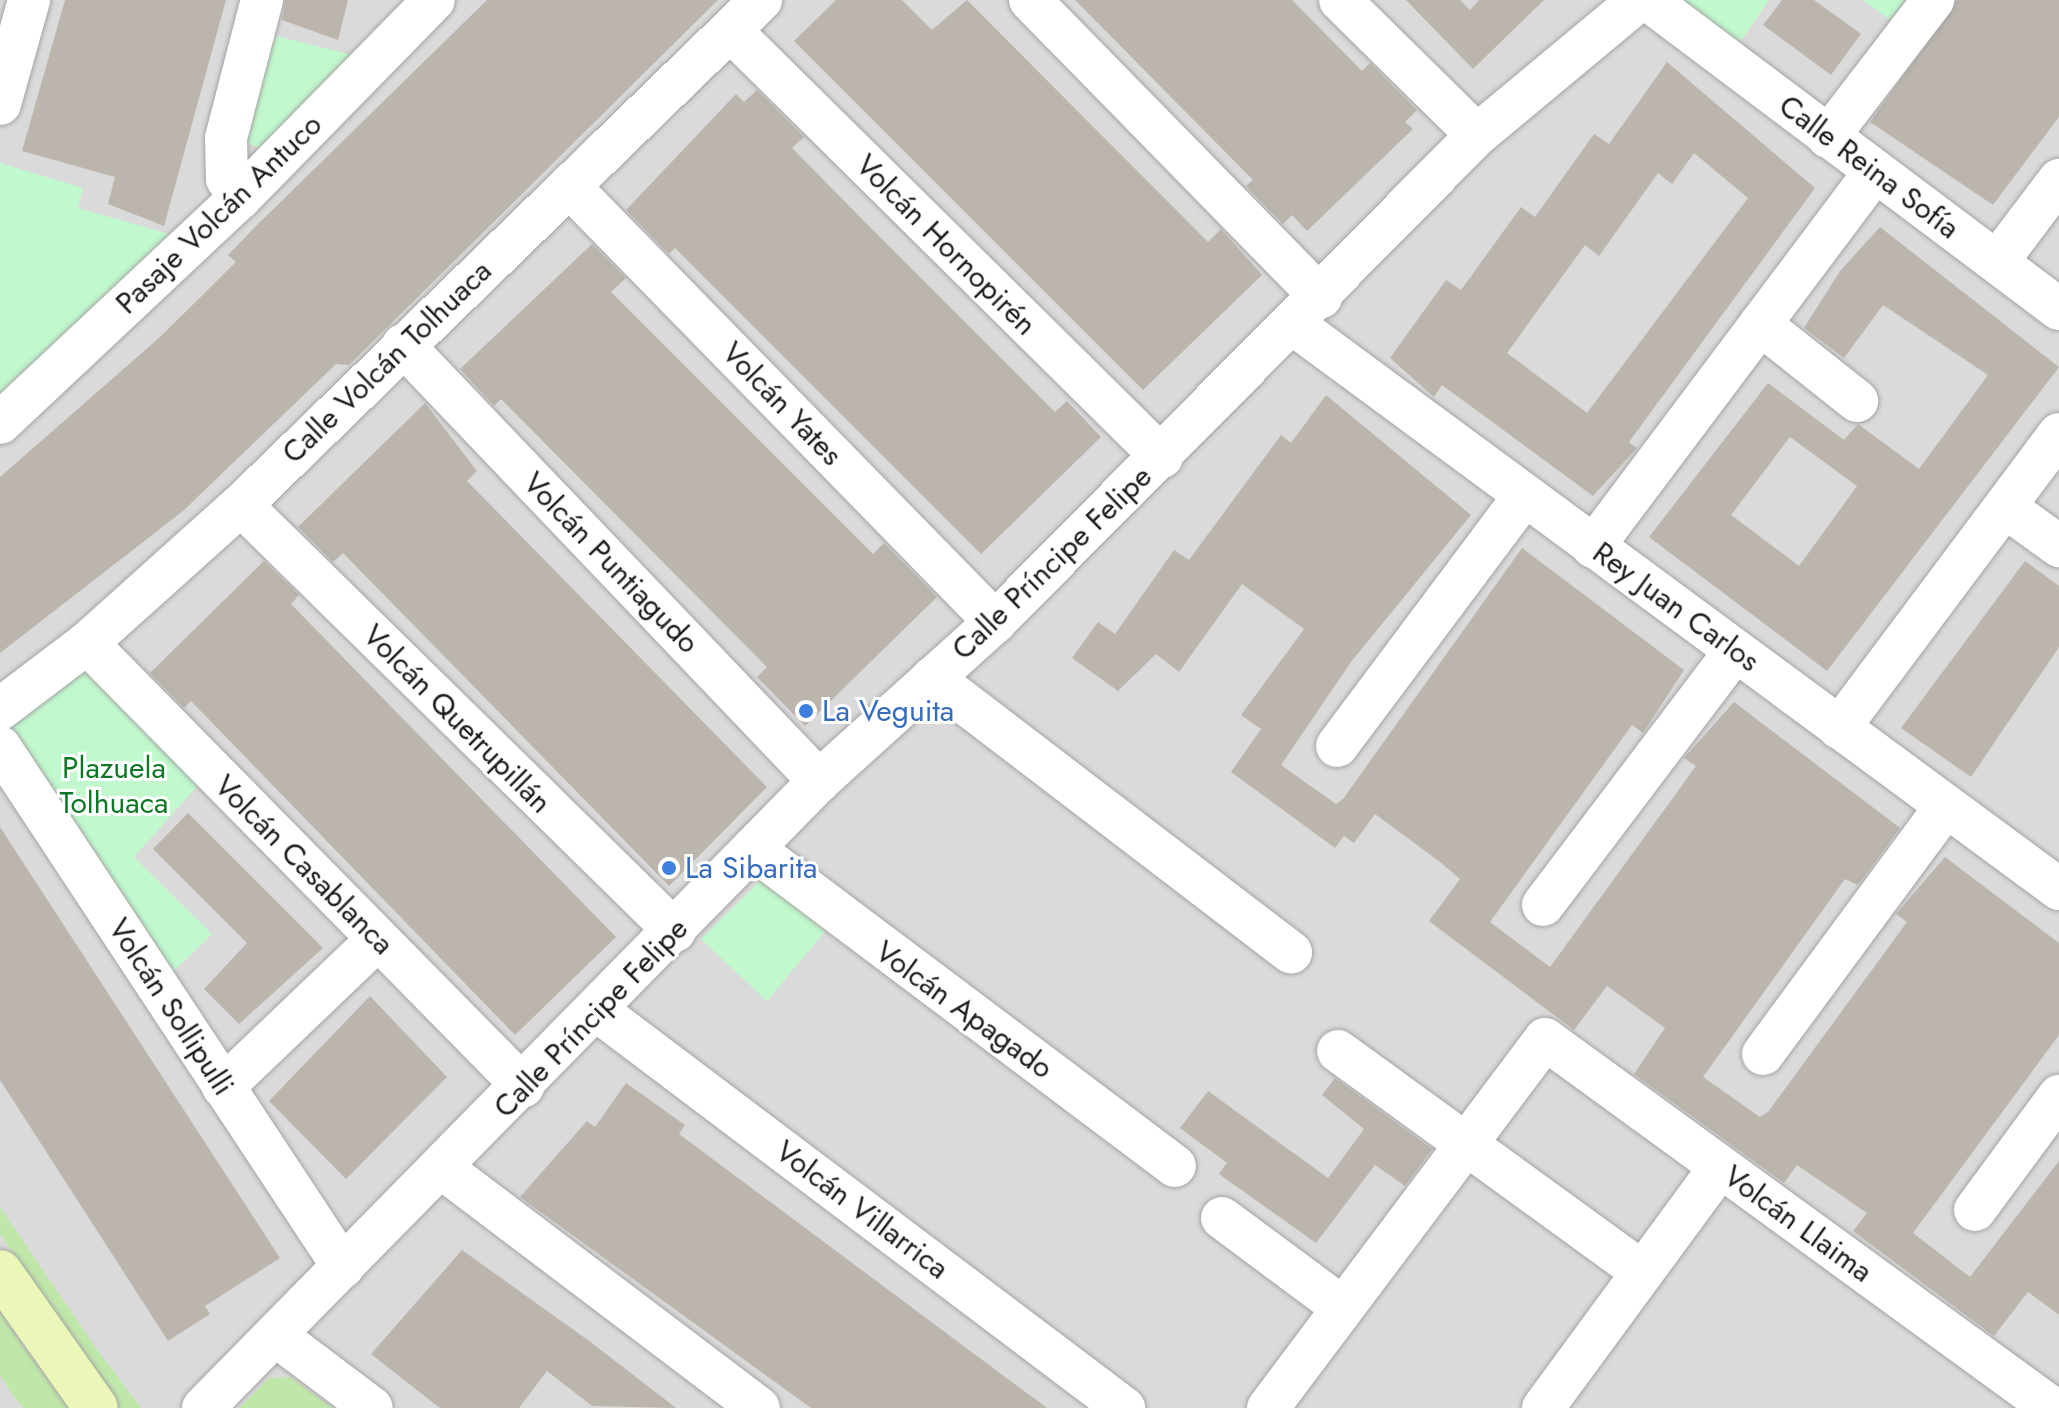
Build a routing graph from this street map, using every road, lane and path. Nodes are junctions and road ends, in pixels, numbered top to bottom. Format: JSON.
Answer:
{"nodes":[{"id":1,"x":29,"y":0,"type":"edge"},
{"id":2,"x":262,"y":0,"type":"edge"},
{"id":3,"x":434,"y":0,"type":"edge"},
{"id":4,"x":761,"y":0,"type":"edge"},
{"id":5,"x":1030,"y":0,"type":"edge"},
{"id":6,"x":1340,"y":0,"type":"edge"},
{"id":7,"x":1639,"y":0,"type":"edge"},
{"id":8,"x":1933,"y":0,"type":"edge"},
{"id":9,"x":1664,"y":13,"type":"edge"},
{"id":10,"x":731,"y":31,"type":"junction"},
{"id":11,"x":0,"y":104,"type":"edge"},
{"id":12,"x":1477,"y":135,"type":"junction"},
{"id":13,"x":1828,"y":137,"type":"junction"},
{"id":14,"x":1875,"y":172,"type":"junction"},
{"id":15,"x":2059,"y":180,"type":"edge"},
{"id":16,"x":569,"y":186,"type":"junction"},
{"id":17,"x":240,"y":198,"type":"junction"},
{"id":18,"x":1997,"y":262,"type":"junction"},
{"id":19,"x":2059,"y":309,"type":"edge"},
{"id":20,"x":1307,"y":311,"type":"junction"},
{"id":21,"x":1760,"y":324,"type":"junction"},
{"id":22,"x":403,"y":345,"type":"junction"},
{"id":23,"x":1857,"y":401,"type":"dead end"},
{"id":24,"x":0,"y":423,"type":"edge"},
{"id":25,"x":2059,"y":434,"type":"edge"},
{"id":26,"x":1162,"y":457,"type":"junction"},
{"id":27,"x":1524,"y":496,"type":"junction"},
{"id":28,"x":241,"y":505,"type":"junction"},
{"id":29,"x":2005,"y":507,"type":"junction"},
{"id":30,"x":2059,"y":546,"type":"edge"},
{"id":31,"x":1593,"y":547,"type":"junction"},
{"id":32,"x":995,"y":622,"type":"junction"},
{"id":33,"x":87,"y":643,"type":"junction"},
{"id":34,"x":1735,"y":651,"type":"junction"},
{"id":35,"x":932,"y":678,"type":"junction"},
{"id":36,"x":0,"y":709,"type":"edge"},
{"id":37,"x":1839,"y":728,"type":"junction"},
{"id":38,"x":1337,"y":746,"type":"dead end"},
{"id":39,"x":0,"y":747,"type":"edge"},
{"id":40,"x":819,"y":781,"type":"junction"},
{"id":41,"x":1946,"y":806,"type":"junction"},
{"id":42,"x":756,"y":851,"type":"junction"},
{"id":43,"x":2059,"y":889,"type":"edge"},
{"id":44,"x":1543,"y":905,"type":"dead end"},
{"id":45,"x":675,"y":931,"type":"junction"},
{"id":46,"x":377,"y":940,"type":"junction"},
{"id":47,"x":1291,"y":952,"type":"dead end"},
{"id":48,"x":599,"y":1012,"type":"junction"},
{"id":49,"x":1338,"y":1051,"type":"dead end"},
{"id":50,"x":1763,"y":1054,"type":"dead end"},
{"id":51,"x":523,"y":1086,"type":"junction"},
{"id":52,"x":223,"y":1087,"type":"junction"},
{"id":53,"x":2059,"y":1096,"type":"edge"},
{"id":54,"x":1463,"y":1141,"type":"junction"},
{"id":55,"x":1175,"y":1166,"type":"dead end"},
{"id":56,"x":1720,"y":1167,"type":"junction"},
{"id":57,"x":443,"y":1169,"type":"junction"},
{"id":58,"x":1975,"y":1210,"type":"dead end"},
{"id":59,"x":1222,"y":1218,"type":"dead end"},
{"id":60,"x":343,"y":1267,"type":"junction"},
{"id":61,"x":0,"y":1272,"type":"edge"},
{"id":62,"x":1642,"y":1272,"type":"junction"},
{"id":63,"x":1342,"y":1307,"type":"junction"},
{"id":64,"x":275,"y":1335,"type":"junction"},
{"id":65,"x":96,"y":1408,"type":"edge"},
{"id":66,"x":203,"y":1408,"type":"edge"},
{"id":67,"x":372,"y":1408,"type":"edge"},
{"id":68,"x":759,"y":1408,"type":"edge"},
{"id":69,"x":1124,"y":1408,"type":"edge"},
{"id":70,"x":1268,"y":1408,"type":"edge"},
{"id":71,"x":1543,"y":1408,"type":"edge"},
{"id":72,"x":2052,"y":1408,"type":"edge"}],
"edges":[{"from":1,"to":11,"type":"street"},
{"from":2,"to":17,"type":"street"},
{"from":3,"to":17,"type":"street","name":"Pasaje Volcán Antuco"},
{"from":4,"to":10,"type":"street","name":"Calle Volcán Tolhuaca"},
{"from":5,"to":20,"type":"street","name":"Rey Juan Carlos"},
{"from":6,"to":12,"type":"street"},
{"from":7,"to":12,"type":"street","name":"Calle Príncipe Felipe"},
{"from":8,"to":13,"type":"street"},
{"from":9,"to":13,"type":"street","name":"Calle Reina Sofía"},
{"from":10,"to":16,"type":"street","name":"Calle Volcán Tolhuaca"},
{"from":10,"to":26,"type":"street","name":"Volcán Hornopirén"},
{"from":12,"to":20,"type":"street","name":"Calle Príncipe Felipe"},
{"from":13,"to":14,"type":"street","name":"Calle Reina Sofía"},
{"from":14,"to":18,"type":"street","name":"Calle Reina Sofía"},
{"from":14,"to":21,"type":"street"},
{"from":15,"to":18,"type":"street"},
{"from":16,"to":22,"type":"street","name":"Calle Volcán Tolhuaca"},
{"from":16,"to":32,"type":"street","name":"Volcán Yates"},
{"from":17,"to":24,"type":"street","name":"Pasaje Volcán Antuco"},
{"from":18,"to":19,"type":"street","name":"Calle Reina Sofía"},
{"from":20,"to":26,"type":"street","name":"Calle Príncipe Felipe"},
{"from":20,"to":27,"type":"street","name":"Rey Juan Carlos"},
{"from":21,"to":23,"type":"street"},
{"from":21,"to":31,"type":"street"},
{"from":22,"to":28,"type":"street","name":"Calle Volcán Tolhuaca"},
{"from":22,"to":40,"type":"street","name":"Volcán Puntiagudo"},
{"from":25,"to":29,"type":"street"},
{"from":26,"to":32,"type":"street","name":"Calle Príncipe Felipe"},
{"from":27,"to":31,"type":"street","name":"Rey Juan Carlos"},
{"from":27,"to":38,"type":"street"},
{"from":28,"to":33,"type":"street","name":"Calle Volcán Tolhuaca"},
{"from":28,"to":45,"type":"street","name":"Volcán Quetrupillán"},
{"from":29,"to":30,"type":"street"},
{"from":29,"to":37,"type":"street"},
{"from":31,"to":34,"type":"street","name":"Rey Juan Carlos"},
{"from":32,"to":35,"type":"street","name":"Calle Príncipe Felipe"},
{"from":33,"to":36,"type":"street","name":"Calle Volcán Tolhuaca"},
{"from":33,"to":46,"type":"street","name":"Volcán Casablanca"},
{"from":34,"to":37,"type":"street","name":"Rey Juan Carlos"},
{"from":34,"to":44,"type":"street"},
{"from":35,"to":40,"type":"street","name":"Calle Príncipe Felipe"},
{"from":35,"to":47,"type":"street"},
{"from":37,"to":41,"type":"street","name":"Rey Juan Carlos"},
{"from":39,"to":52,"type":"street","name":"Volcán Sollipulli"},
{"from":40,"to":42,"type":"street","name":"Calle Príncipe Felipe"},
{"from":41,"to":43,"type":"street","name":"Rey Juan Carlos"},
{"from":41,"to":50,"type":"street"},
{"from":42,"to":45,"type":"street","name":"Calle Príncipe Felipe"},
{"from":42,"to":55,"type":"street","name":"Volcán Apagado"},
{"from":45,"to":48,"type":"street","name":"Calle Príncipe Felipe"},
{"from":46,"to":51,"type":"street","name":"Volcán Casablanca"},
{"from":46,"to":52,"type":"street"},
{"from":48,"to":51,"type":"street","name":"Calle Príncipe Felipe"},
{"from":48,"to":69,"type":"street","name":"Volcán Villarrica"},
{"from":49,"to":54,"type":"street"},
{"from":51,"to":57,"type":"street","name":"Calle Príncipe Felipe"},
{"from":52,"to":60,"type":"street","name":"Volcán Sollipulli"},
{"from":53,"to":58,"type":"street"},
{"from":54,"to":56,"type":"street","name":"Volcán Llaima"},
{"from":54,"to":62,"type":"street"},
{"from":54,"to":63,"type":"street"},
{"from":56,"to":62,"type":"street"},
{"from":56,"to":72,"type":"street","name":"Volcán Llaima"},
{"from":57,"to":60,"type":"street","name":"Calle Príncipe Felipe"},
{"from":57,"to":68,"type":"street"},
{"from":59,"to":63,"type":"street"},
{"from":60,"to":64,"type":"street","name":"Calle Príncipe Felipe"},
{"from":61,"to":65,"type":"main road"},
{"from":62,"to":71,"type":"street"},
{"from":63,"to":70,"type":"street"},
{"from":64,"to":66,"type":"street","name":"Calle Príncipe Felipe"},
{"from":64,"to":67,"type":"street"}]}
